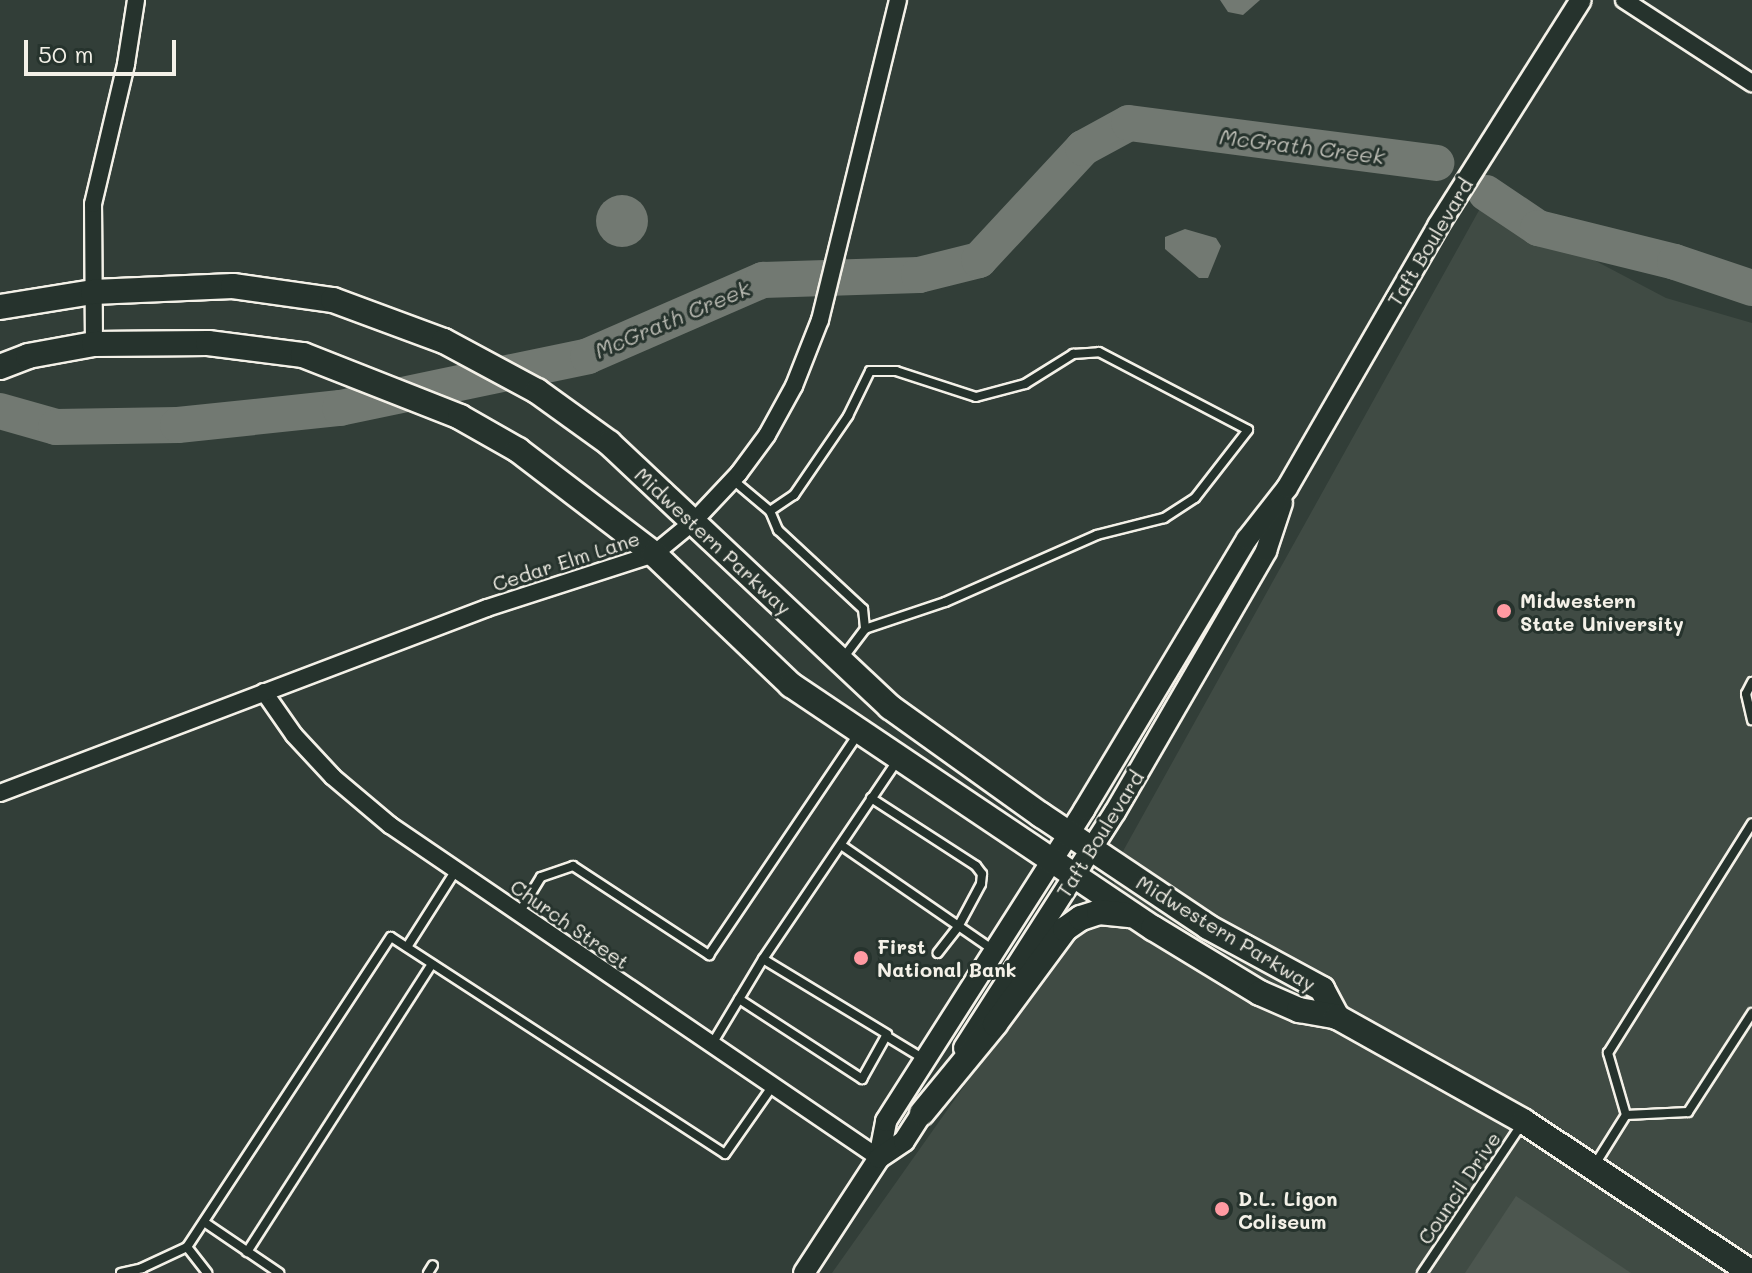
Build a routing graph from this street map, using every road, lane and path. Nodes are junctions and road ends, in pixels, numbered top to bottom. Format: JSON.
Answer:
{"nodes":[{"id":1,"x":136,"y":0,"type":"edge"},
{"id":2,"x":898,"y":0,"type":"edge"},
{"id":3,"x":1581,"y":0,"type":"edge"},
{"id":4,"x":1624,"y":0,"type":"edge"},
{"id":5,"x":1752,"y":83,"type":"edge"},
{"id":6,"x":93,"y":292,"type":"junction"},
{"id":7,"x":0,"y":307,"type":"edge"},
{"id":8,"x":94,"y":344,"type":"junction"},
{"id":9,"x":0,"y":367,"type":"edge"},
{"id":10,"x":733,"y":480,"type":"junction"},
{"id":11,"x":1287,"y":488,"type":"junction"},
{"id":12,"x":770,"y":511,"type":"junction"},
{"id":13,"x":693,"y":522,"type":"junction"},
{"id":14,"x":654,"y":554,"type":"junction"},
{"id":15,"x":865,"y":629,"type":"junction"},
{"id":16,"x":841,"y":661,"type":"junction"},
{"id":17,"x":1752,"y":682,"type":"edge"},
{"id":18,"x":264,"y":692,"type":"junction"},
{"id":19,"x":1752,"y":720,"type":"edge"},
{"id":20,"x":860,"y":730,"type":"junction"},
{"id":21,"x":900,"y":757,"type":"junction"},
{"id":22,"x":0,"y":793,"type":"edge"},
{"id":23,"x":871,"y":798,"type":"junction"},
{"id":24,"x":1752,"y":823,"type":"edge"},
{"id":25,"x":1069,"y":834,"type":"junction"},
{"id":26,"x":841,"y":845,"type":"junction"},
{"id":27,"x":1091,"y":849,"type":"junction"},
{"id":28,"x":1052,"y":860,"type":"junction"},
{"id":29,"x":457,"y":869,"type":"junction"},
{"id":30,"x":1074,"y":876,"type":"junction"},
{"id":31,"x":519,"y":913,"type":"junction"},
{"id":32,"x":1136,"y":917,"type":"junction"},
{"id":33,"x":958,"y":927,"type":"junction"},
{"id":34,"x":407,"y":947,"type":"junction"},
{"id":35,"x":994,"y":951,"type":"junction"},
{"id":36,"x":938,"y":953,"type":"dead end"},
{"id":37,"x":763,"y":959,"type":"junction"},
{"id":38,"x":432,"y":964,"type":"junction"},
{"id":39,"x":739,"y":999,"type":"junction"},
{"id":40,"x":1752,"y":1013,"type":"edge"},
{"id":41,"x":1337,"y":1017,"type":"junction"},
{"id":42,"x":887,"y":1034,"type":"junction"},
{"id":43,"x":710,"y":1046,"type":"junction"},
{"id":44,"x":924,"y":1059,"type":"junction"},
{"id":45,"x":772,"y":1087,"type":"junction"},
{"id":46,"x":922,"y":1113,"type":"junction"},
{"id":47,"x":1626,"y":1115,"type":"junction"},
{"id":48,"x":1523,"y":1121,"type":"junction"},
{"id":49,"x":879,"y":1158,"type":"junction"},
{"id":50,"x":1593,"y":1166,"type":"junction"},
{"id":51,"x":204,"y":1222,"type":"junction"},
{"id":52,"x":187,"y":1247,"type":"junction"},
{"id":53,"x":247,"y":1252,"type":"junction"},
{"id":54,"x":121,"y":1273,"type":"edge"},
{"id":55,"x":207,"y":1273,"type":"edge"},
{"id":56,"x":279,"y":1273,"type":"edge"},
{"id":57,"x":804,"y":1273,"type":"edge"},
{"id":58,"x":1422,"y":1273,"type":"edge"},
{"id":59,"x":1752,"y":1273,"type":"edge"}],
"edges":[{"from":1,"to":6,"type":"street"},
{"from":2,"to":10,"type":"street","name":"Cedar Elm Lane"},
{"from":3,"to":11,"type":"street","name":"Taft Boulevard"},
{"from":4,"to":5,"type":"street"},
{"from":6,"to":7,"type":"main road","name":"Midwestern Parkway"},
{"from":6,"to":8,"type":"street"},
{"from":6,"to":13,"type":"main road","name":"Midwestern Parkway"},
{"from":8,"to":9,"type":"main road","name":"Midwestern Parkway"},
{"from":8,"to":14,"type":"main road","name":"Midwestern Parkway"},
{"from":10,"to":12,"type":"lane"},
{"from":10,"to":13,"type":"street","name":"Cedar Elm Lane"},
{"from":11,"to":25,"type":"street","name":"Taft Boulevard"},
{"from":11,"to":27,"type":"street","name":"Taft Boulevard"},
{"from":12,"to":15,"type":"lane"},
{"from":12,"to":15,"type":"lane"},
{"from":13,"to":14,"type":"street","name":"Cedar Elm Lane"},
{"from":13,"to":16,"type":"main road","name":"Midwestern Parkway"},
{"from":14,"to":18,"type":"street","name":"Cedar Elm Lane"},
{"from":14,"to":20,"type":"main road","name":"Midwestern Parkway"},
{"from":15,"to":16,"type":"lane"},
{"from":16,"to":25,"type":"main road","name":"Midwestern Parkway"},
{"from":17,"to":19,"type":"lane"},
{"from":18,"to":22,"type":"street","name":"Cedar Elm Lane"},
{"from":18,"to":29,"type":"street","name":"Church Street"},
{"from":20,"to":21,"type":"main road","name":"Midwestern Parkway"},
{"from":20,"to":31,"type":"lane"},
{"from":21,"to":23,"type":"lane"},
{"from":21,"to":28,"type":"main road","name":"Midwestern Parkway"},
{"from":23,"to":26,"type":"lane"},
{"from":23,"to":33,"type":"lane"},
{"from":24,"to":47,"type":"lane"},
{"from":25,"to":27,"type":"main road","name":"Midwestern Parkway"},
{"from":25,"to":28,"type":"street","name":"Taft Boulevard"},
{"from":26,"to":33,"type":"lane"},
{"from":26,"to":37,"type":"lane"},
{"from":27,"to":30,"type":"street","name":"Taft Boulevard"},
{"from":27,"to":41,"type":"main road","name":"Midwestern Parkway"},
{"from":28,"to":30,"type":"main road","name":"Midwestern Parkway"},
{"from":28,"to":35,"type":"street","name":"Taft Boulevard"},
{"from":29,"to":31,"type":"street","name":"Church Street"},
{"from":29,"to":34,"type":"lane"},
{"from":30,"to":32,"type":"main road","name":"Midwestern Parkway"},
{"from":30,"to":46,"type":"street","name":"Taft Boulevard"},
{"from":31,"to":43,"type":"street","name":"Church Street"},
{"from":32,"to":41,"type":"main road","name":"Midwestern Parkway"},
{"from":32,"to":46,"type":"main road"},
{"from":33,"to":35,"type":"lane"},
{"from":33,"to":36,"type":"lane"},
{"from":34,"to":38,"type":"lane"},
{"from":34,"to":51,"type":"lane"},
{"from":35,"to":44,"type":"street","name":"Taft Boulevard"},
{"from":37,"to":39,"type":"lane"},
{"from":37,"to":42,"type":"lane"},
{"from":38,"to":45,"type":"lane"},
{"from":38,"to":53,"type":"lane"},
{"from":39,"to":42,"type":"lane"},
{"from":39,"to":43,"type":"lane"},
{"from":40,"to":47,"type":"lane"},
{"from":41,"to":48,"type":"main road","name":"Midwestern Parkway"},
{"from":42,"to":44,"type":"lane"},
{"from":43,"to":45,"type":"street","name":"Church Street"},
{"from":44,"to":49,"type":"street","name":"Taft Boulevard"},
{"from":45,"to":49,"type":"street","name":"Church Street"},
{"from":46,"to":49,"type":"street","name":"Taft Boulevard"},
{"from":47,"to":50,"type":"lane"},
{"from":48,"to":50,"type":"main road","name":"Midwestern Parkway"},
{"from":48,"to":58,"type":"lane","name":"Council Drive"},
{"from":49,"to":57,"type":"street","name":"Taft Boulevard"},
{"from":50,"to":59,"type":"main road","name":"Midwestern Parkway"},
{"from":51,"to":52,"type":"lane"},
{"from":51,"to":53,"type":"lane"},
{"from":52,"to":54,"type":"lane"},
{"from":52,"to":55,"type":"lane"},
{"from":53,"to":56,"type":"lane"}]}
